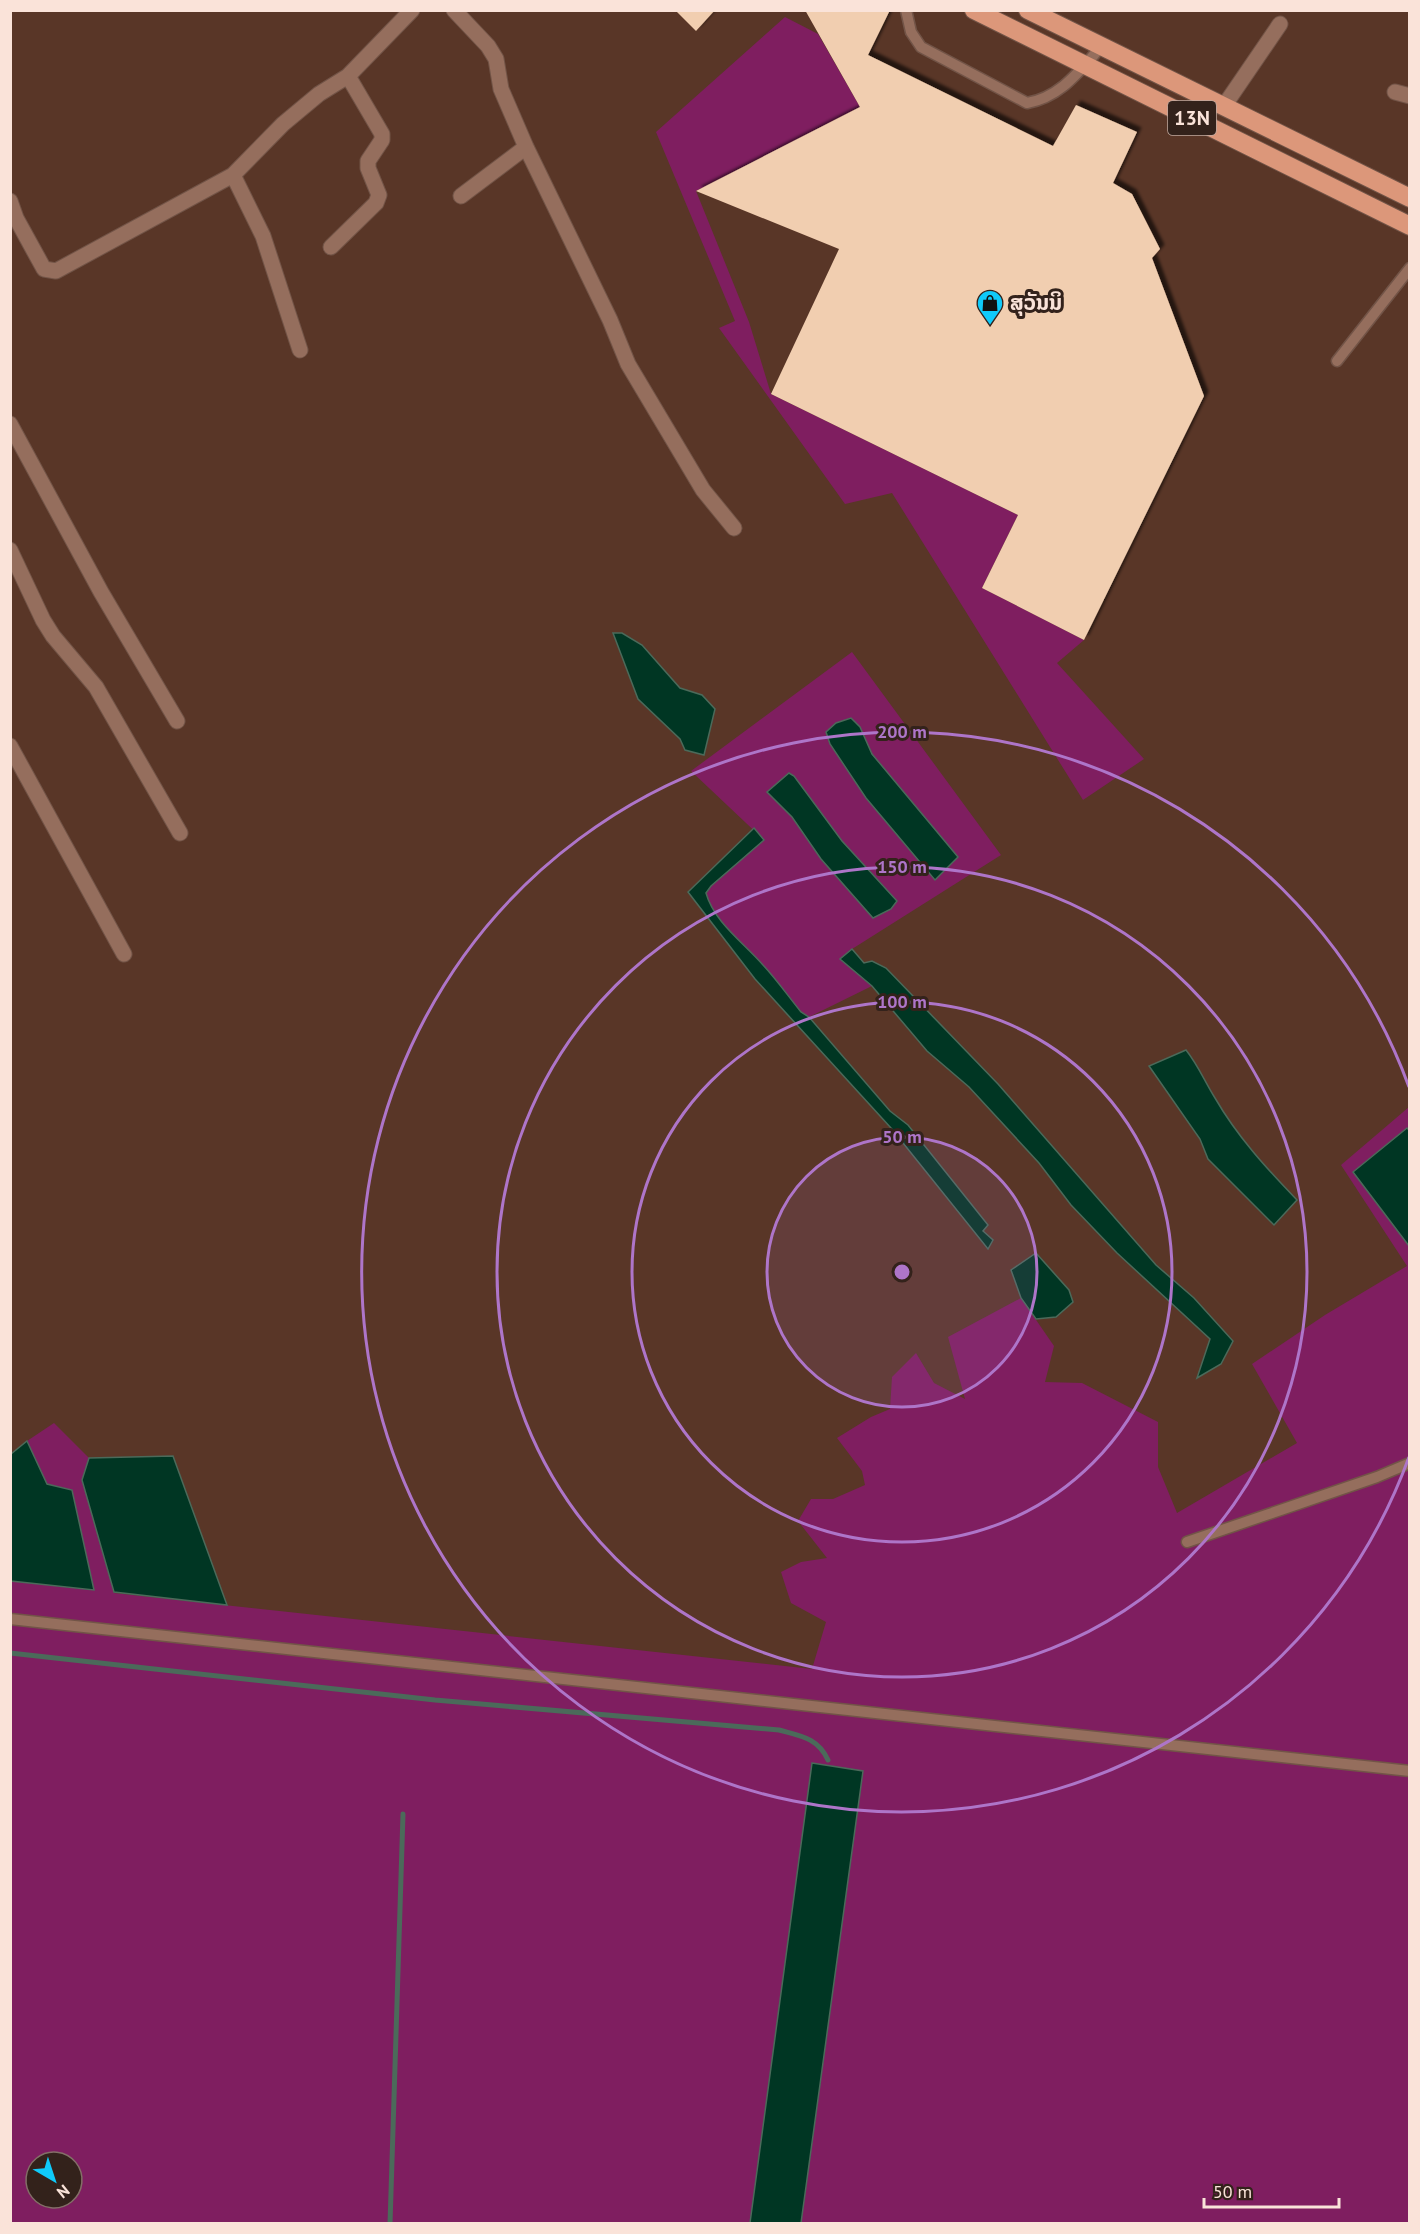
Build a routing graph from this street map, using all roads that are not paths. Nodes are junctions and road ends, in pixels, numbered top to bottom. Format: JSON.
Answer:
{"nodes":[{"id":1,"x":412,"y":10,"type":"edge"},
{"id":2,"x":454,"y":10,"type":"edge"},
{"id":3,"x":906,"y":10,"type":"edge"},
{"id":4,"x":974,"y":10,"type":"edge"},
{"id":5,"x":1028,"y":10,"type":"edge"},
{"id":6,"x":1280,"y":24,"type":"dead end"},
{"id":7,"x":1101,"y":47,"type":"junction"},
{"id":8,"x":1084,"y":65,"type":"junction"},
{"id":9,"x":348,"y":76,"type":"junction"},
{"id":10,"x":1224,"y":106,"type":"junction"},
{"id":11,"x":526,"y":147,"type":"junction"},
{"id":12,"x":234,"y":175,"type":"junction"},
{"id":13,"x":461,"y":196,"type":"dead end"},
{"id":14,"x":1410,"y":198,"type":"edge"},
{"id":15,"x":10,"y":201,"type":"edge"},
{"id":16,"x":13,"y":220,"type":"edge"},
{"id":17,"x":1410,"y":226,"type":"edge"},
{"id":18,"x":331,"y":247,"type":"dead end"},
{"id":19,"x":1410,"y":268,"type":"edge"},
{"id":20,"x":300,"y":350,"type":"dead end"},
{"id":21,"x":1337,"y":361,"type":"dead end"},
{"id":22,"x":10,"y":424,"type":"edge"},
{"id":23,"x":734,"y":528,"type":"dead end"},
{"id":24,"x":10,"y":550,"type":"edge"},
{"id":25,"x":177,"y":721,"type":"dead end"},
{"id":26,"x":10,"y":746,"type":"edge"},
{"id":27,"x":180,"y":833,"type":"dead end"},
{"id":28,"x":124,"y":954,"type":"dead end"},
{"id":29,"x":1410,"y":1462,"type":"edge"},
{"id":30,"x":1187,"y":1542,"type":"dead end"},
{"id":31,"x":10,"y":1619,"type":"edge"},
{"id":32,"x":1410,"y":1771,"type":"edge"}],
"edges":[{"from":1,"to":9,"type":"street"},
{"from":2,"to":11,"type":"street"},
{"from":3,"to":8,"type":"lane"},
{"from":4,"to":8,"type":"highway","number":"13N"},
{"from":5,"to":7,"type":"highway","number":"13N"},
{"from":6,"to":10,"type":"street"},
{"from":7,"to":8,"type":"lane"},
{"from":7,"to":10,"type":"highway","number":"13N"},
{"from":8,"to":17,"type":"highway","number":"13N"},
{"from":9,"to":12,"type":"street"},
{"from":9,"to":18,"type":"street"},
{"from":10,"to":14,"type":"highway","number":"13N"},
{"from":11,"to":13,"type":"street"},
{"from":11,"to":23,"type":"street"},
{"from":12,"to":16,"type":"street"},
{"from":12,"to":20,"type":"street"},
{"from":15,"to":16,"type":"street"},
{"from":19,"to":21,"type":"lane"},
{"from":22,"to":25,"type":"street"},
{"from":24,"to":27,"type":"street"},
{"from":26,"to":28,"type":"street"},
{"from":29,"to":30,"type":"lane"},
{"from":31,"to":32,"type":"lane"}]}
